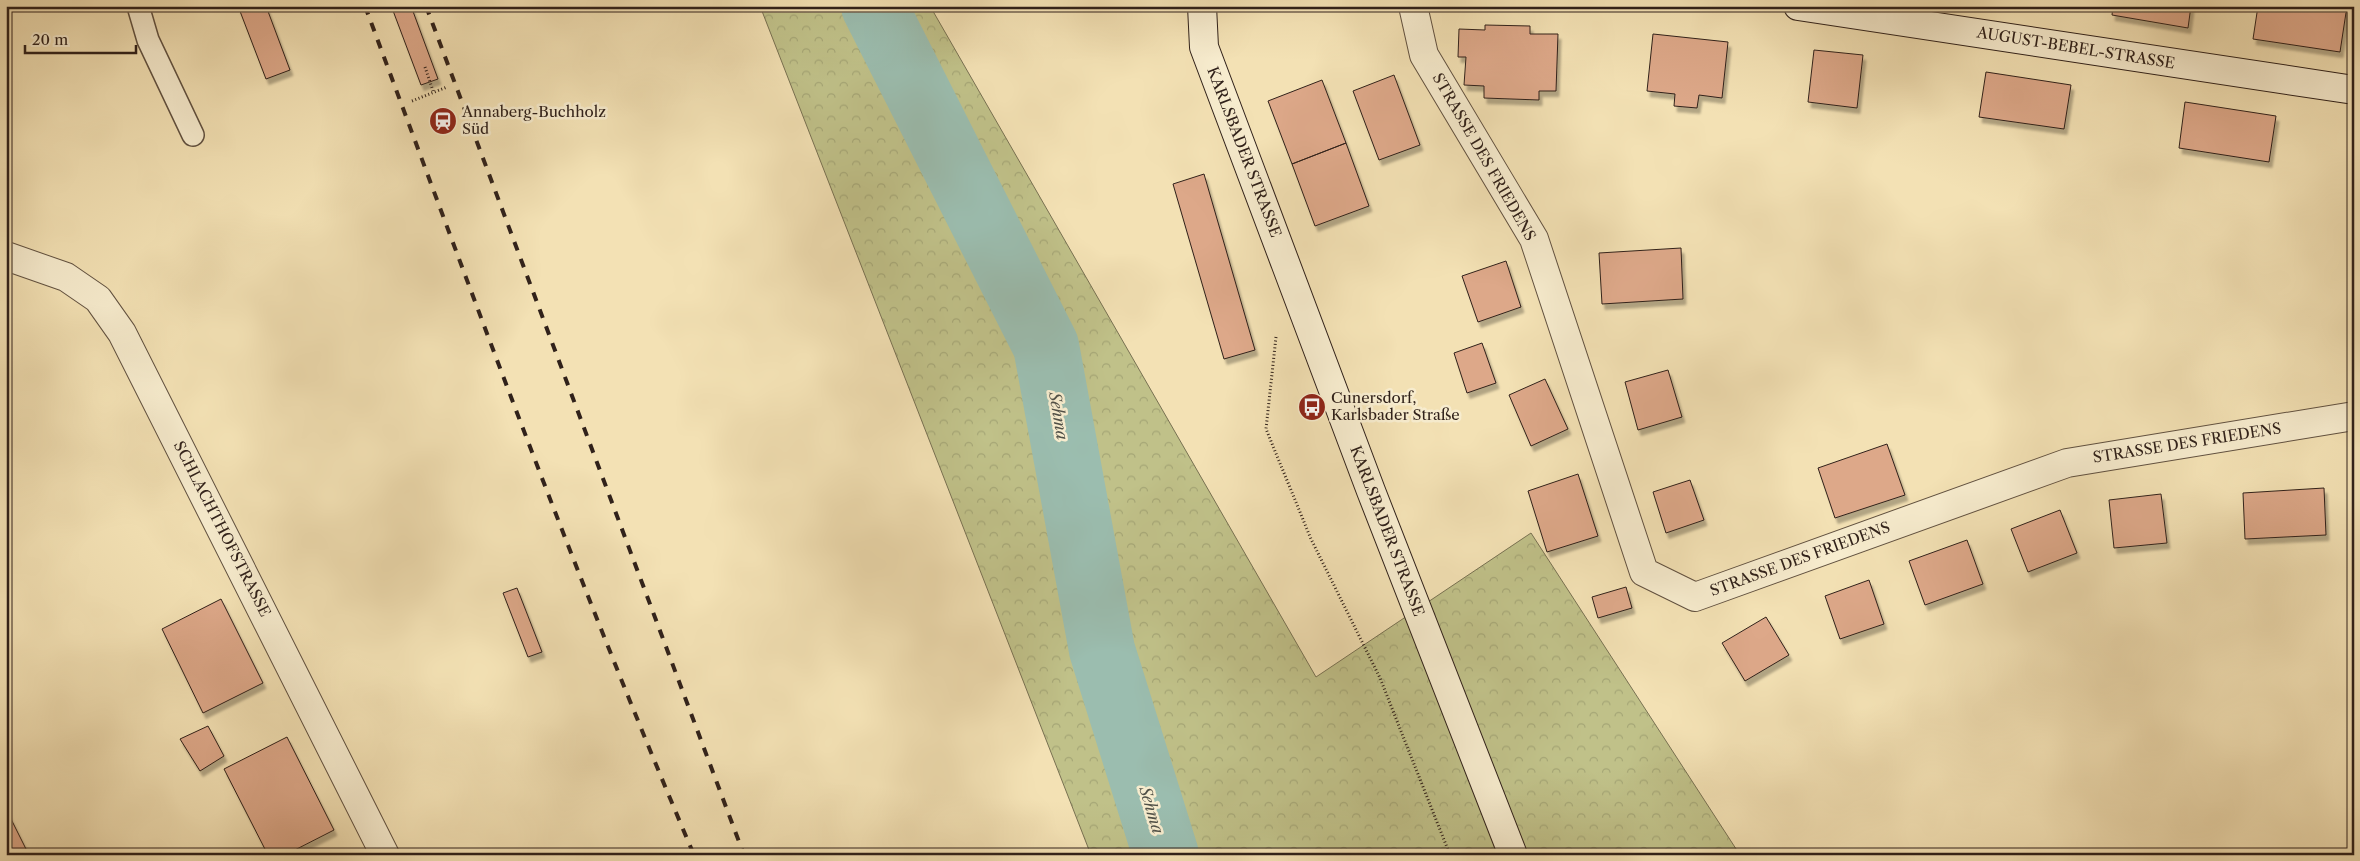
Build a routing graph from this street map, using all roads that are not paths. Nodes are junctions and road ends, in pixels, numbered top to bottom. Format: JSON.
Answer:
{"nodes":[{"id":1,"x":138,"y":6,"type":"edge"},
{"id":2,"x":1202,"y":6,"type":"edge"},
{"id":3,"x":1412,"y":6,"type":"edge"},
{"id":4,"x":1798,"y":6,"type":"edge"},
{"id":5,"x":2354,"y":90,"type":"edge"},
{"id":6,"x":193,"y":134,"type":"dead end"},
{"id":7,"x":6,"y":256,"type":"edge"},
{"id":8,"x":2354,"y":416,"type":"edge"},
{"id":9,"x":385,"y":855,"type":"edge"},
{"id":10,"x":1513,"y":855,"type":"edge"}],
"edges":[{"from":1,"to":6,"type":"lane"},
{"from":2,"to":10,"type":"street","name":"KARLSBADER STRASSE"},
{"from":3,"to":8,"type":"street","name":"STRASSE DES FRIEDENS"},
{"from":4,"to":5,"type":"street","name":"AUGUST-BEBEL-STRASSE"},
{"from":7,"to":9,"type":"street","name":"SCHLACHTHOFSTRASSE"}]}
